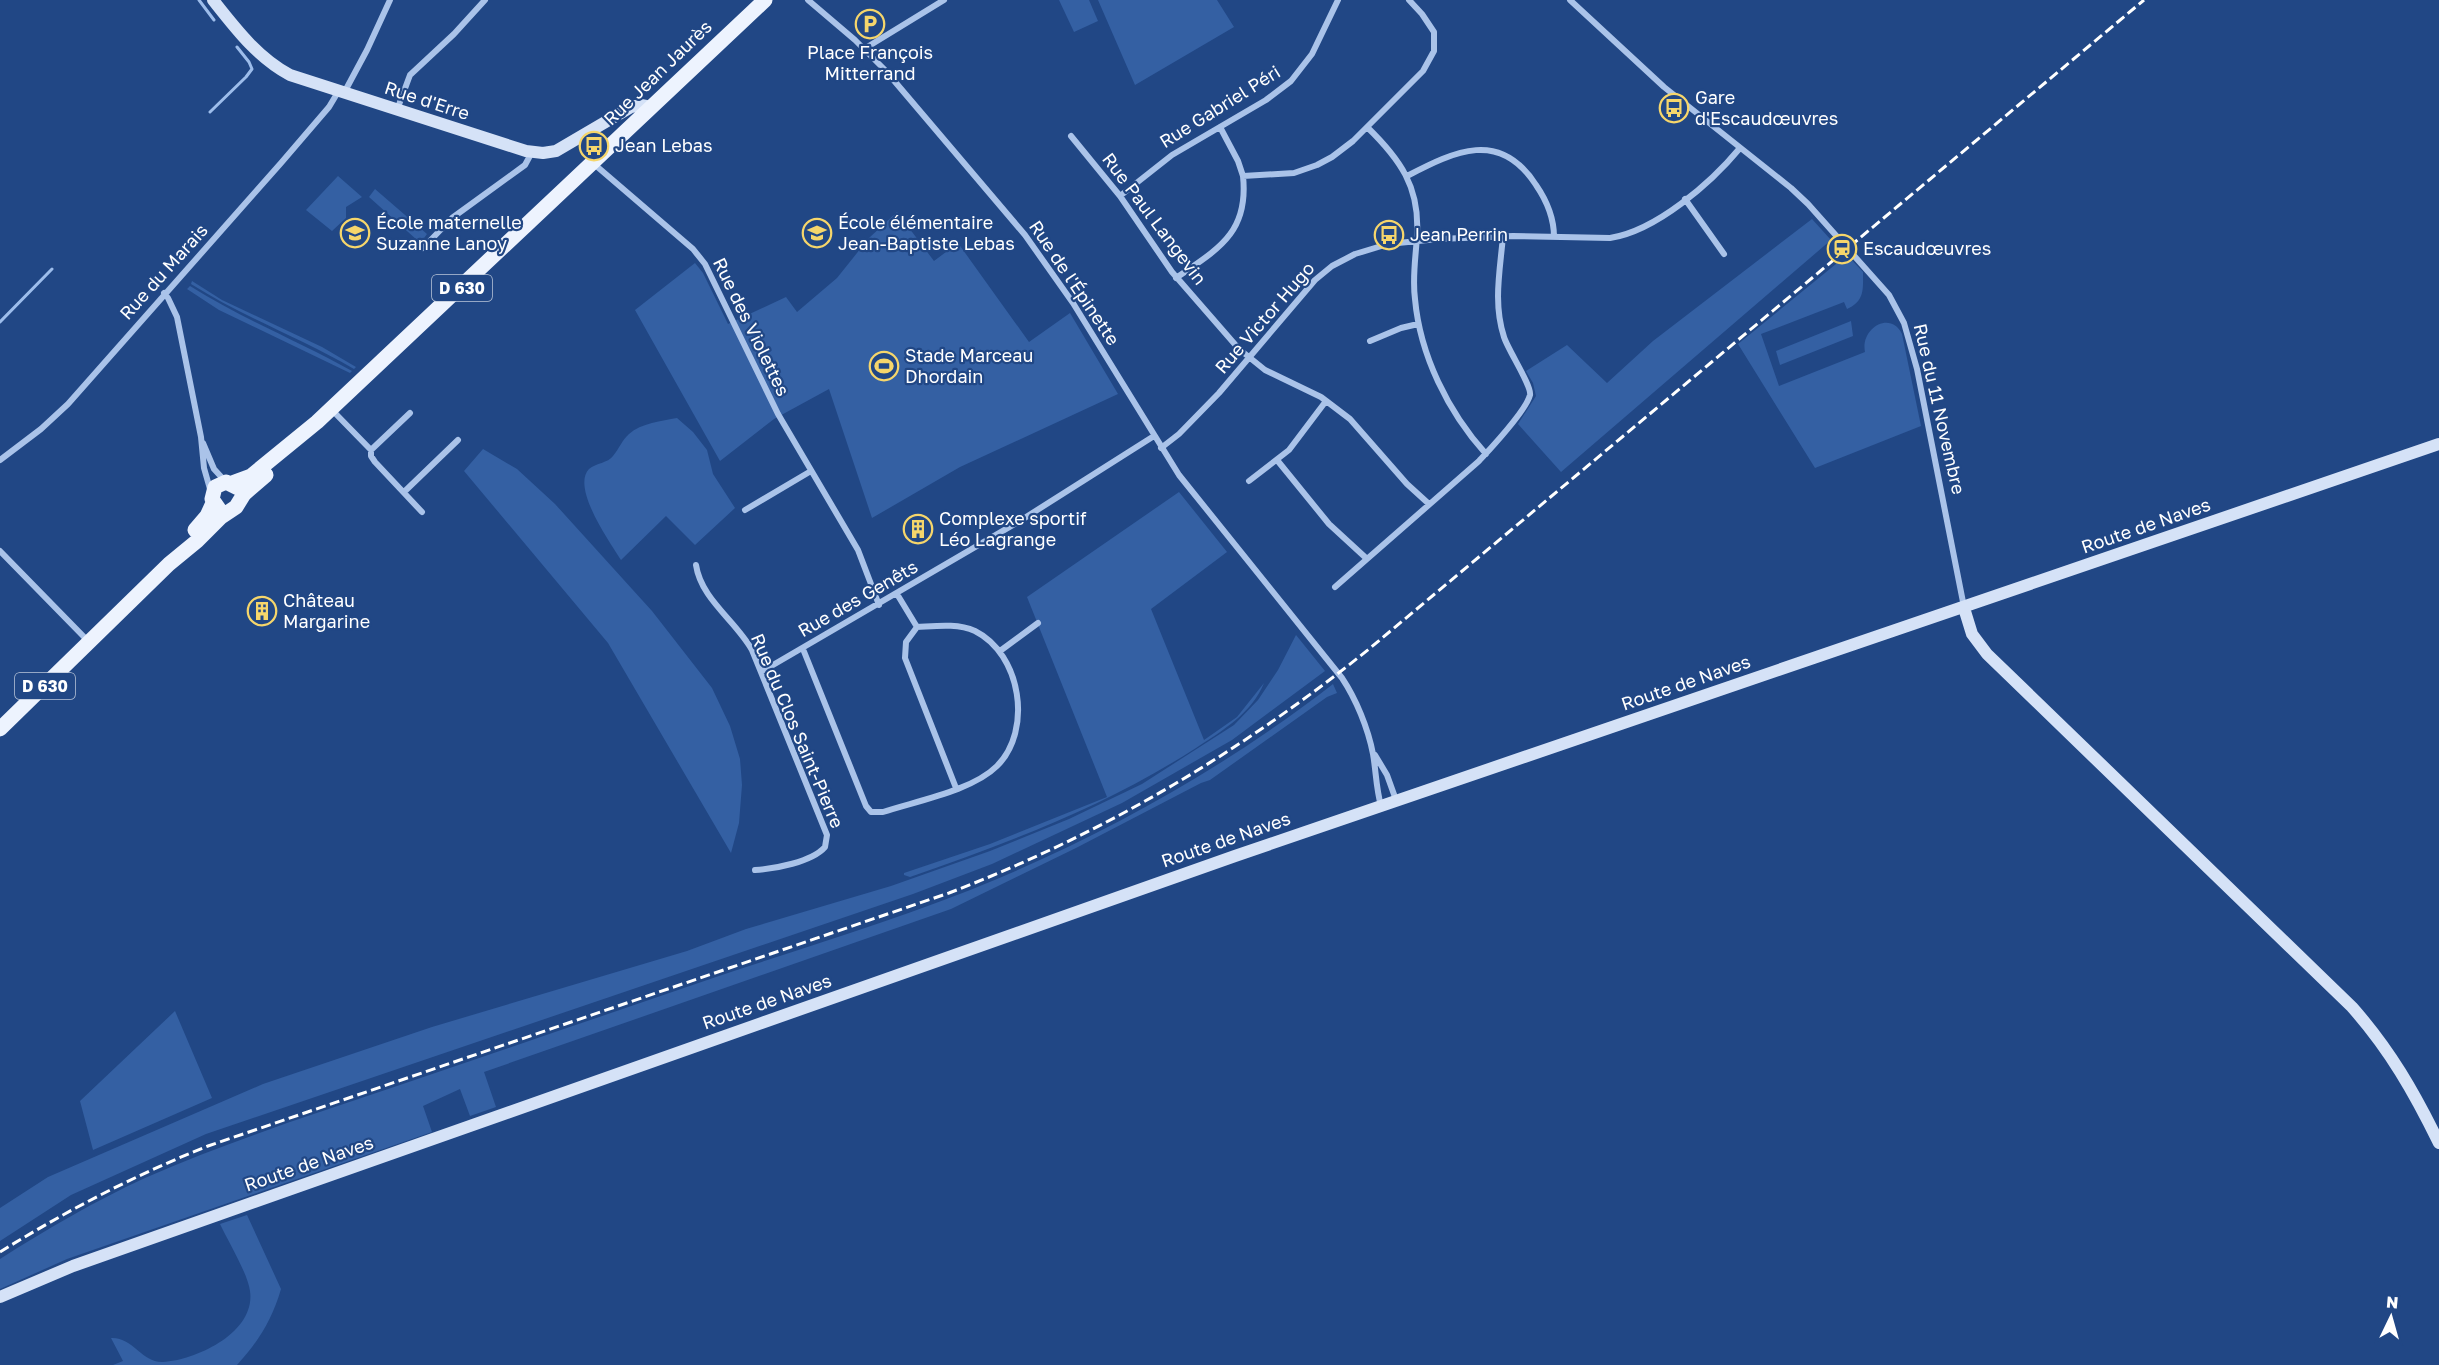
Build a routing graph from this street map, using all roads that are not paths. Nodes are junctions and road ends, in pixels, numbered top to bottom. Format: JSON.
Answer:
{"nodes":[{"id":1,"x":213,"y":0,"type":"edge"},
{"id":2,"x":390,"y":0,"type":"edge"},
{"id":3,"x":485,"y":0,"type":"edge"},
{"id":4,"x":765,"y":0,"type":"edge"},
{"id":5,"x":808,"y":0,"type":"edge"},
{"id":6,"x":944,"y":0,"type":"edge"},
{"id":7,"x":1338,"y":0,"type":"edge"},
{"id":8,"x":1409,"y":0,"type":"edge"},
{"id":9,"x":1570,"y":0,"type":"edge"},
{"id":10,"x":864,"y":49,"type":"junction"},
{"id":11,"x":341,"y":93,"type":"junction"},
{"id":12,"x":651,"y":107,"type":"junction"},
{"id":13,"x":397,"y":111,"type":"junction"},
{"id":14,"x":1220,"y":127,"type":"junction"},
{"id":15,"x":1367,"y":127,"type":"junction"},
{"id":16,"x":1071,"y":136,"type":"dead end"},
{"id":17,"x":1740,"y":148,"type":"junction"},
{"id":18,"x":532,"y":152,"type":"junction"},
{"id":19,"x":593,"y":163,"type":"junction"},
{"id":20,"x":1243,"y":176,"type":"junction"},
{"id":21,"x":1407,"y":176,"type":"junction"},
{"id":22,"x":1120,"y":196,"type":"junction"},
{"id":23,"x":1685,"y":199,"type":"junction"},
{"id":24,"x":1503,"y":236,"type":"junction"},
{"id":25,"x":1554,"y":237,"type":"junction"},
{"id":26,"x":1417,"y":241,"type":"junction"},
{"id":27,"x":423,"y":248,"type":"dead end"},
{"id":28,"x":1724,"y":254,"type":"dead end"},
{"id":29,"x":1176,"y":278,"type":"junction"},
{"id":30,"x":164,"y":293,"type":"junction"},
{"id":31,"x":1418,"y":324,"type":"junction"},
{"id":32,"x":1370,"y":341,"type":"dead end"},
{"id":33,"x":1250,"y":359,"type":"junction"},
{"id":34,"x":1326,"y":400,"type":"junction"},
{"id":35,"x":331,"y":409,"type":"junction"},
{"id":36,"x":410,"y":413,"type":"dead end"},
{"id":37,"x":317,"y":422,"type":"junction"},
{"id":38,"x":1154,"y":436,"type":"junction"},
{"id":39,"x":201,"y":437,"type":"junction"},
{"id":40,"x":458,"y":440,"type":"dead end"},
{"id":41,"x":2439,"y":444,"type":"edge"},
{"id":42,"x":1161,"y":448,"type":"junction"},
{"id":43,"x":371,"y":450,"type":"junction"},
{"id":44,"x":1486,"y":454,"type":"junction"},
{"id":45,"x":0,"y":460,"type":"edge"},
{"id":46,"x":1278,"y":460,"type":"junction"},
{"id":47,"x":811,"y":471,"type":"junction"},
{"id":48,"x":1249,"y":481,"type":"dead end"},
{"id":49,"x":229,"y":483,"type":"junction"},
{"id":50,"x":404,"y":492,"type":"junction"},
{"id":51,"x":213,"y":499,"type":"junction"},
{"id":52,"x":241,"y":499,"type":"junction"},
{"id":53,"x":1429,"y":504,"type":"junction"},
{"id":54,"x":745,"y":510,"type":"dead end"},
{"id":55,"x":230,"y":511,"type":"junction"},
{"id":56,"x":422,"y":512,"type":"dead end"},
{"id":57,"x":0,"y":551,"type":"edge"},
{"id":58,"x":1366,"y":558,"type":"junction"},
{"id":59,"x":170,"y":564,"type":"junction"},
{"id":60,"x":696,"y":565,"type":"dead end"},
{"id":61,"x":1335,"y":587,"type":"dead end"},
{"id":62,"x":897,"y":594,"type":"junction"},
{"id":63,"x":879,"y":605,"type":"junction"},
{"id":64,"x":1964,"y":608,"type":"junction"},
{"id":65,"x":1038,"y":623,"type":"dead end"},
{"id":66,"x":916,"y":627,"type":"junction"},
{"id":67,"x":90,"y":643,"type":"junction"},
{"id":68,"x":803,"y":649,"type":"junction"},
{"id":69,"x":1000,"y":651,"type":"junction"},
{"id":70,"x":761,"y":672,"type":"junction"},
{"id":71,"x":0,"y":729,"type":"edge"},
{"id":72,"x":1372,"y":750,"type":"junction"},
{"id":73,"x":956,"y":788,"type":"junction"},
{"id":74,"x":1396,"y":800,"type":"junction"},
{"id":75,"x":1381,"y":806,"type":"junction"},
{"id":76,"x":755,"y":870,"type":"dead end"},
{"id":77,"x":2439,"y":1143,"type":"edge"},
{"id":78,"x":29,"y":1283,"type":"junction"},
{"id":79,"x":0,"y":1297,"type":"edge"},
{"id":80,"x":0,"y":1305,"type":"edge"}],
"edges":[{"from":1,"to":11,"type":"main road","name":"Rue d'Erre"},
{"from":2,"to":11,"type":"street","name":"Rue du Marais"},
{"from":3,"to":13,"type":"street"},
{"from":4,"to":12,"type":"main road","name":"Rue Jean Jaurès","number":"D 630"},
{"from":5,"to":10,"type":"street","name":"Rue de l'Épinette"},
{"from":6,"to":10,"type":"street"},
{"from":7,"to":14,"type":"street","name":"Rue Gabriel Péri"},
{"from":8,"to":15,"type":"street"},
{"from":9,"to":17,"type":"street","name":"Rue du 11 Novembre"},
{"from":10,"to":38,"type":"street","name":"Rue de l'Épinette"},
{"from":11,"to":13,"type":"main road","name":"Rue d'Erre"},
{"from":11,"to":30,"type":"street","name":"Rue du Marais"},
{"from":12,"to":18,"type":"main road","name":"Rue d'Erre"},
{"from":12,"to":19,"type":"main road","name":"Rue Jean Jaurès","number":"D 630"},
{"from":13,"to":18,"type":"main road","name":"Rue d'Erre"},
{"from":14,"to":20,"type":"street"},
{"from":14,"to":22,"type":"street","name":"Rue Gabriel Péri"},
{"from":15,"to":20,"type":"street"},
{"from":15,"to":21,"type":"street"},
{"from":16,"to":22,"type":"street","name":"Rue Paul Langevin"},
{"from":17,"to":23,"type":"street","name":"Rue Victor Hugo"},
{"from":17,"to":64,"type":"street","name":"Rue du 11 Novembre"},
{"from":18,"to":27,"type":"street"},
{"from":19,"to":35,"type":"main road","name":"Rue Jean Jaurès","number":"D 630"},
{"from":19,"to":47,"type":"street","name":"Rue des Violettes"},
{"from":20,"to":29,"type":"street"},
{"from":21,"to":25,"type":"street"},
{"from":21,"to":26,"type":"street"},
{"from":22,"to":29,"type":"street","name":"Rue Paul Langevin"},
{"from":23,"to":25,"type":"street","name":"Rue Victor Hugo"},
{"from":23,"to":28,"type":"street"},
{"from":24,"to":25,"type":"street","name":"Rue Victor Hugo"},
{"from":24,"to":26,"type":"street","name":"Rue Victor Hugo"},
{"from":24,"to":44,"type":"street"},
{"from":26,"to":31,"type":"street"},
{"from":26,"to":33,"type":"street","name":"Rue Victor Hugo"},
{"from":29,"to":33,"type":"street","name":"Rue Paul Langevin"},
{"from":30,"to":39,"type":"street"},
{"from":30,"to":45,"type":"street","name":"Rue du Marais"},
{"from":31,"to":32,"type":"street"},
{"from":31,"to":44,"type":"street"},
{"from":33,"to":34,"type":"street","name":"Rue Paul Langevin"},
{"from":33,"to":42,"type":"street","name":"Rue Victor Hugo"},
{"from":34,"to":46,"type":"street"},
{"from":34,"to":53,"type":"street","name":"Rue Paul Langevin"},
{"from":35,"to":37,"type":"main road","name":"Rue Jean Jaurès","number":"D 630"},
{"from":35,"to":43,"type":"street"},
{"from":36,"to":43,"type":"street"},
{"from":37,"to":49,"type":"main road","name":"Rue Jean Jaurès","number":"D 630"},
{"from":37,"to":52,"type":"main road","name":"Rue Jean Jaurès","number":"D 630"},
{"from":38,"to":42,"type":"street","name":"Rue de l'Épinette"},
{"from":38,"to":62,"type":"street","name":"Rue des Genêts"},
{"from":39,"to":49,"type":"street"},
{"from":39,"to":51,"type":"street"},
{"from":40,"to":50,"type":"street"},
{"from":41,"to":64,"type":"main road","name":"Route de Naves"},
{"from":42,"to":72,"type":"street","name":"Rue de l'Épinette"},
{"from":43,"to":50,"type":"street"},
{"from":44,"to":53,"type":"street"},
{"from":46,"to":48,"type":"street"},
{"from":46,"to":58,"type":"street"},
{"from":47,"to":54,"type":"street"},
{"from":47,"to":63,"type":"street","name":"Rue des Violettes"},
{"from":49,"to":51,"type":"main road"},
{"from":49,"to":52,"type":"main road"},
{"from":50,"to":56,"type":"street"},
{"from":51,"to":55,"type":"main road"},
{"from":51,"to":59,"type":"main road","number":"D 630"},
{"from":52,"to":55,"type":"main road"},
{"from":53,"to":58,"type":"street"},
{"from":55,"to":59,"type":"main road","number":"D 630"},
{"from":57,"to":67,"type":"street"},
{"from":58,"to":61,"type":"street"},
{"from":59,"to":67,"type":"main road","number":"D 630"},
{"from":60,"to":70,"type":"street","name":"Rue du Clos Saint-Pierre"},
{"from":62,"to":63,"type":"street","name":"Rue des Genêts"},
{"from":62,"to":66,"type":"street"},
{"from":63,"to":68,"type":"street","name":"Rue des Genêts"},
{"from":64,"to":74,"type":"main road","name":"Route de Naves"},
{"from":64,"to":77,"type":"main road"},
{"from":65,"to":69,"type":"street"},
{"from":66,"to":69,"type":"street"},
{"from":66,"to":73,"type":"street"},
{"from":67,"to":71,"type":"main road","number":"D 630"},
{"from":68,"to":70,"type":"street","name":"Rue des Genêts"},
{"from":68,"to":73,"type":"street"},
{"from":69,"to":73,"type":"street"},
{"from":70,"to":76,"type":"street","name":"Rue du Clos Saint-Pierre"},
{"from":72,"to":74,"type":"street","name":"Rue de l'Épinette"},
{"from":72,"to":75,"type":"street","name":"Rue de l'Épinette"},
{"from":74,"to":75,"type":"main road","name":"Route de Naves"},
{"from":75,"to":78,"type":"main road","name":"Route de Naves"},
{"from":78,"to":79,"type":"main road","name":"Route de Naves"},
{"from":78,"to":80,"type":"main road","name":"Route de Naves"}]}
